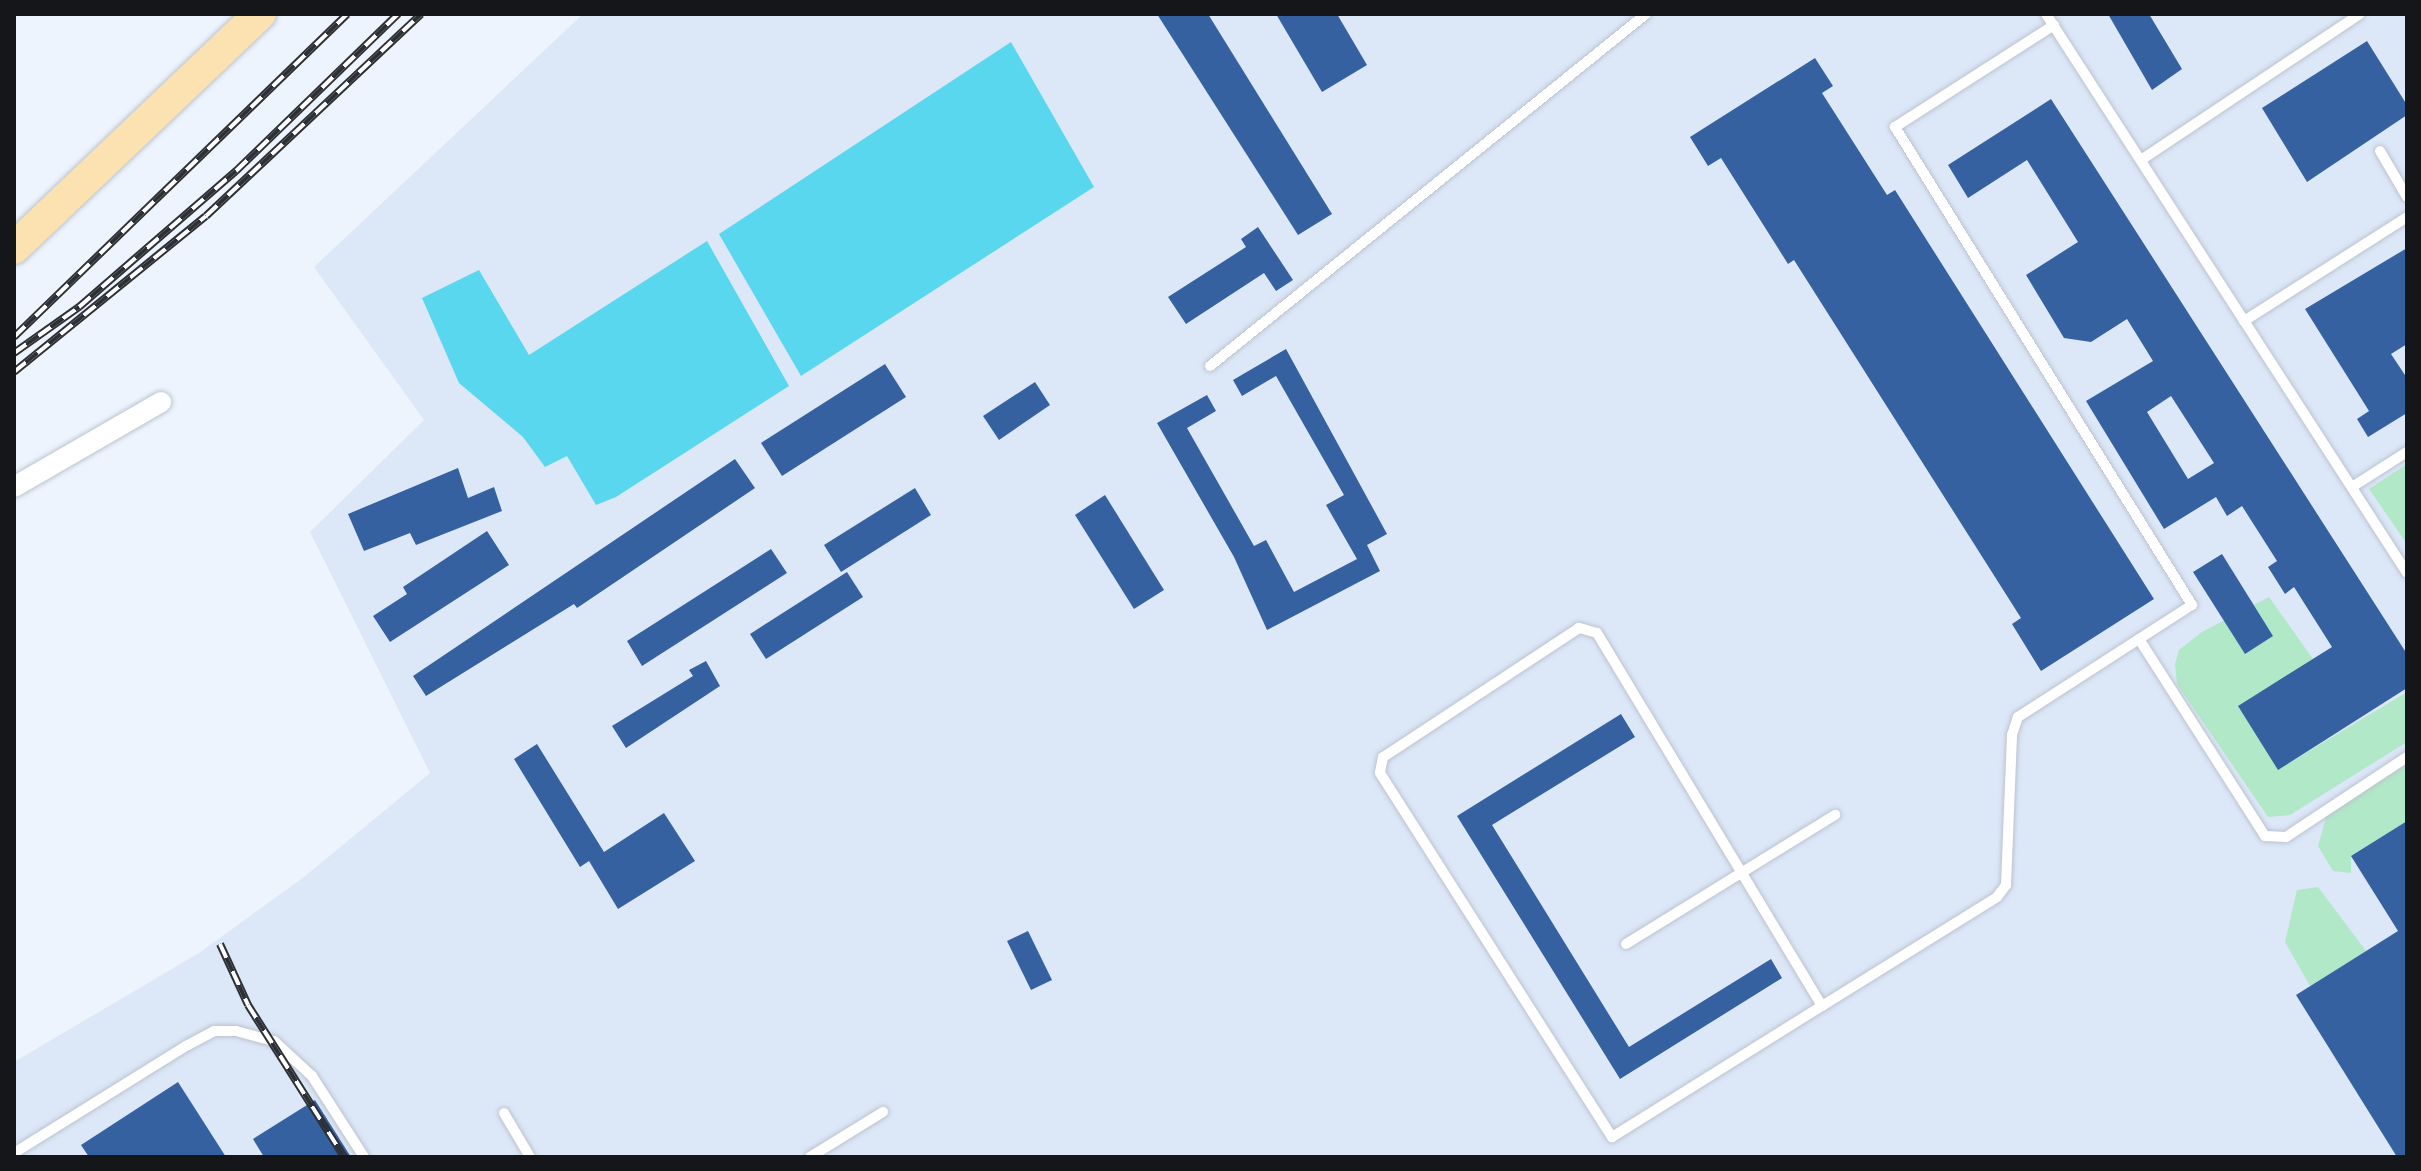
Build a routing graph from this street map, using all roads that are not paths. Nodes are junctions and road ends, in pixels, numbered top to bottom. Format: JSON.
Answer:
{"nodes":[{"id":1,"x":260,"y":14,"type":"edge"},
{"id":2,"x":1646,"y":14,"type":"edge"},
{"id":3,"x":2046,"y":14,"type":"edge"},
{"id":4,"x":2360,"y":14,"type":"edge"},
{"id":5,"x":2054,"y":25,"type":"junction"},
{"id":6,"x":2380,"y":151,"type":"dead end"},
{"id":7,"x":2141,"y":160,"type":"junction"},
{"id":8,"x":2407,"y":197,"type":"edge"},
{"id":9,"x":2407,"y":217,"type":"edge"},
{"id":10,"x":14,"y":248,"type":"edge"},
{"id":11,"x":2244,"y":321,"type":"junction"},
{"id":12,"x":1210,"y":366,"type":"dead end"},
{"id":13,"x":161,"y":402,"type":"dead end"},
{"id":14,"x":2407,"y":452,"type":"edge"},
{"id":15,"x":14,"y":487,"type":"edge"},
{"id":16,"x":2352,"y":487,"type":"junction"},
{"id":17,"x":2407,"y":573,"type":"edge"},
{"id":18,"x":2139,"y":639,"type":"junction"},
{"id":19,"x":2407,"y":757,"type":"edge"},
{"id":20,"x":1835,"y":815,"type":"dead end"},
{"id":21,"x":1741,"y":873,"type":"junction"},
{"id":22,"x":1626,"y":944,"type":"dead end"},
{"id":23,"x":1822,"y":1006,"type":"junction"},
{"id":24,"x":883,"y":1112,"type":"dead end"},
{"id":25,"x":504,"y":1113,"type":"dead end"},
{"id":26,"x":14,"y":1153,"type":"edge"},
{"id":27,"x":364,"y":1157,"type":"edge"},
{"id":28,"x":530,"y":1157,"type":"edge"},
{"id":29,"x":810,"y":1157,"type":"edge"}],
"edges":[{"from":1,"to":10,"type":"main road"},
{"from":2,"to":12,"type":"lane"},
{"from":3,"to":5,"type":"lane"},
{"from":4,"to":7,"type":"lane"},
{"from":5,"to":7,"type":"lane"},
{"from":5,"to":18,"type":"lane"},
{"from":6,"to":8,"type":"lane"},
{"from":7,"to":11,"type":"lane"},
{"from":9,"to":11,"type":"lane"},
{"from":11,"to":16,"type":"lane"},
{"from":13,"to":15,"type":"street"},
{"from":14,"to":16,"type":"lane"},
{"from":16,"to":17,"type":"lane"},
{"from":18,"to":19,"type":"lane"},
{"from":18,"to":23,"type":"lane"},
{"from":20,"to":21,"type":"lane"},
{"from":21,"to":22,"type":"lane"},
{"from":21,"to":23,"type":"lane"},
{"from":21,"to":23,"type":"lane"},
{"from":24,"to":29,"type":"lane"},
{"from":25,"to":28,"type":"lane"},
{"from":26,"to":27,"type":"lane"}]}
